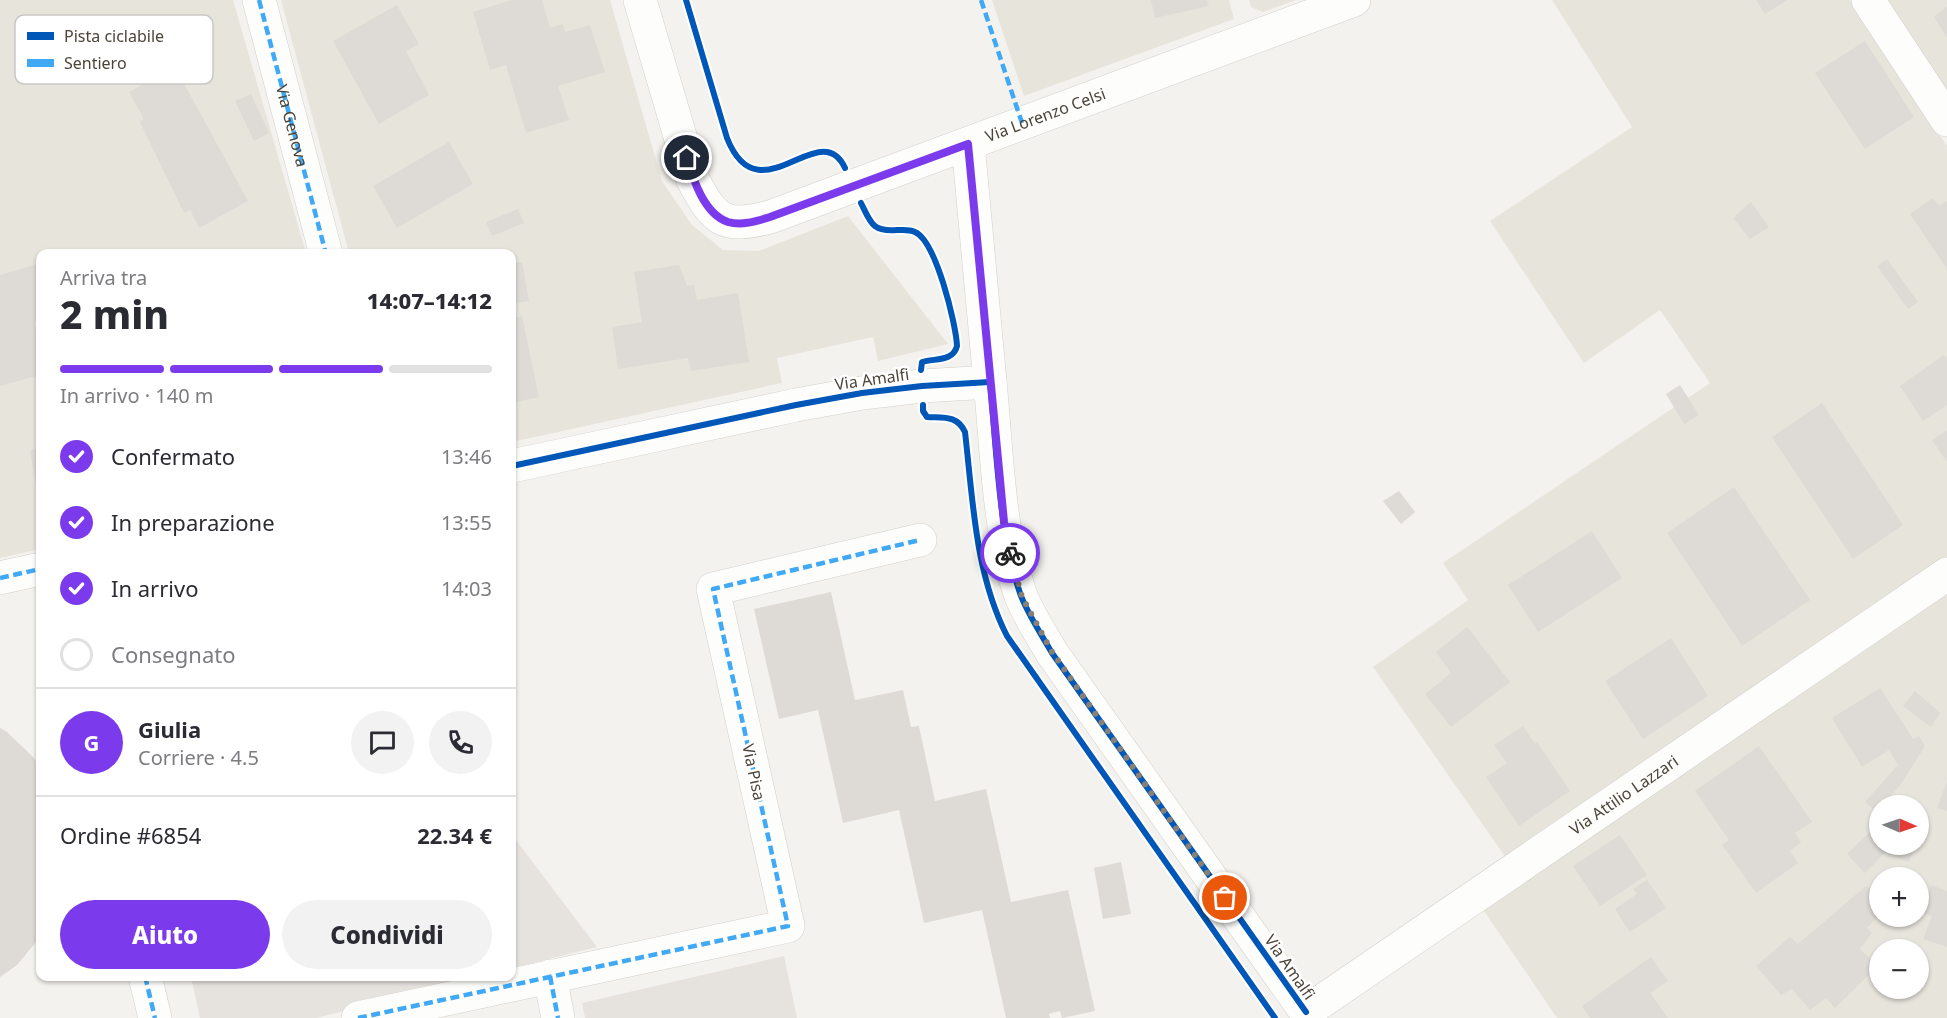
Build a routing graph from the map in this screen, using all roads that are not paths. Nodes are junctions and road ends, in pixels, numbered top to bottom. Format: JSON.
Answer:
{"nodes":[{"id":1,"x":259,"y":0,"type":"edge"},
{"id":2,"x":640,"y":0,"type":"edge"},
{"id":3,"x":1354,"y":0,"type":"edge"},
{"id":4,"x":1868,"y":0,"type":"edge"},
{"id":5,"x":1947,"y":120,"type":"edge"},
{"id":6,"x":968,"y":144,"type":"junction"},
{"id":7,"x":325,"y":249,"type":"edge"},
{"id":8,"x":990,"y":382,"type":"junction"},
{"id":9,"x":516,"y":465,"type":"edge"},
{"id":10,"x":920,"y":540,"type":"dead end"},
{"id":11,"x":36,"y":570,"type":"edge"},
{"id":12,"x":1947,"y":574,"type":"edge"},
{"id":13,"x":0,"y":578,"type":"edge"},
{"id":14,"x":550,"y":976,"type":"junction"},
{"id":15,"x":146,"y":981,"type":"edge"},
{"id":16,"x":1308,"y":1015,"type":"edge"},
{"id":17,"x":154,"y":1018,"type":"edge"},
{"id":18,"x":358,"y":1018,"type":"edge"},
{"id":19,"x":558,"y":1018,"type":"edge"}],
"edges":[{"from":1,"to":7,"type":"street","name":"Via Genova"},
{"from":2,"to":6,"type":"street","name":"Via Lorenzo Celsi"},
{"from":3,"to":6,"type":"street","name":"Via Lorenzo Celsi"},
{"from":4,"to":5,"type":"street"},
{"from":6,"to":8,"type":"street"},
{"from":8,"to":9,"type":"street","name":"Via Amalfi"},
{"from":8,"to":16,"type":"street","name":"Via Amalfi"},
{"from":10,"to":14,"type":"street","name":"Via Pisa"},
{"from":11,"to":13,"type":"street"},
{"from":12,"to":16,"type":"street","name":"Via Attilio Lazzari"},
{"from":14,"to":18,"type":"street","name":"Via Pisa"},
{"from":14,"to":19,"type":"street"},
{"from":15,"to":17,"type":"street"}]}
